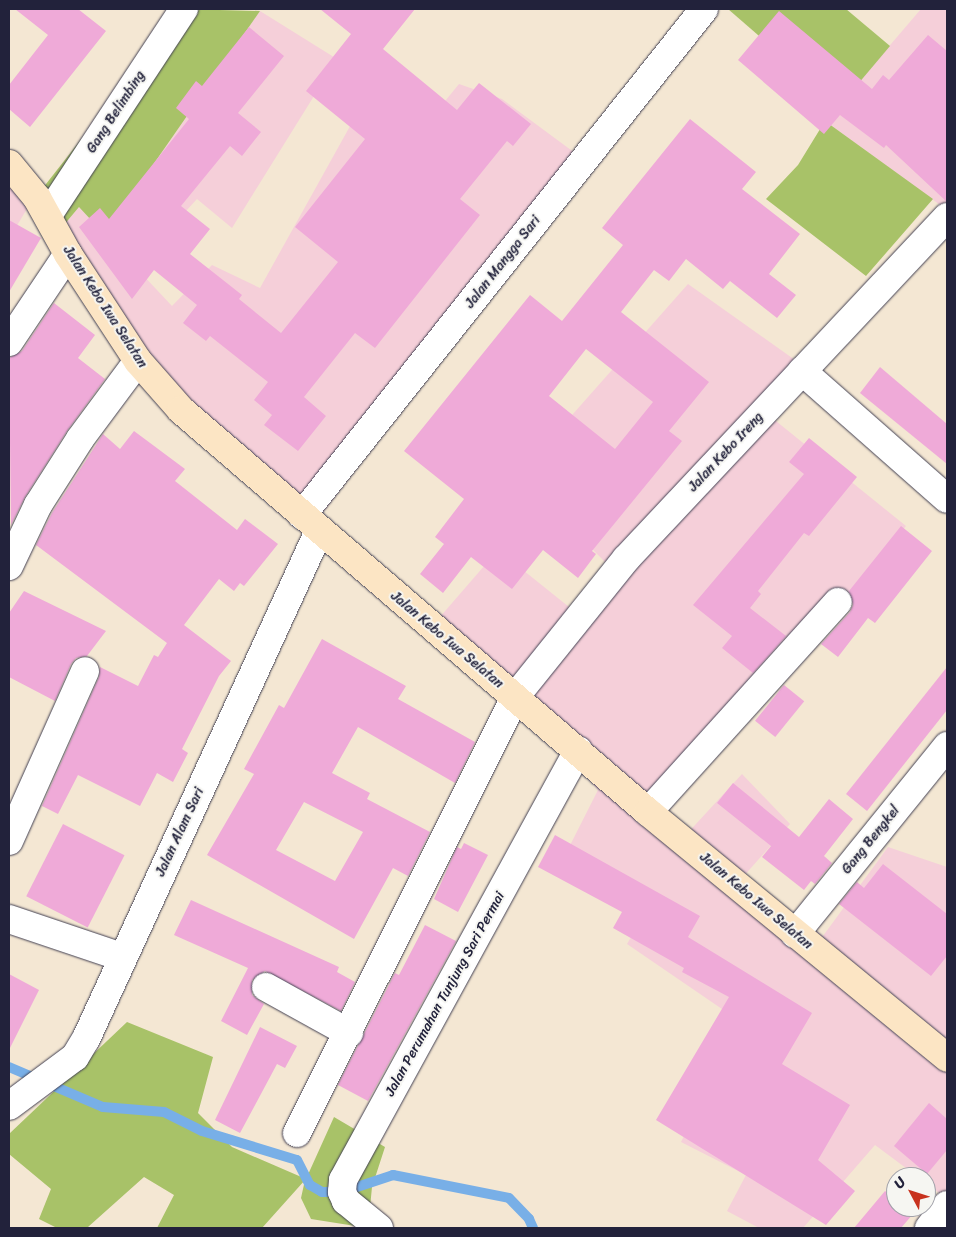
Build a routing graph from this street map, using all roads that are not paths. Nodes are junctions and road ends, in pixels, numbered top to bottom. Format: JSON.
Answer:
{"nodes":[{"id":1,"x":184,"y":9,"type":"edge"},
{"id":2,"x":704,"y":9,"type":"edge"},
{"id":3,"x":9,"y":164,"type":"edge"},
{"id":4,"x":48,"y":215,"type":"junction"},
{"id":5,"x":947,"y":217,"type":"edge"},
{"id":6,"x":68,"y":254,"type":"junction"},
{"id":7,"x":9,"y":342,"type":"edge"},
{"id":8,"x":138,"y":361,"type":"junction"},
{"id":9,"x":802,"y":371,"type":"junction"},
{"id":10,"x":947,"y":499,"type":"edge"},
{"id":11,"x":310,"y":523,"type":"junction"},
{"id":12,"x":9,"y":566,"type":"edge"},
{"id":13,"x":838,"y":602,"type":"dead end"},
{"id":14,"x":85,"y":671,"type":"dead end"},
{"id":15,"x":515,"y":697,"type":"junction"},
{"id":16,"x":947,"y":746,"type":"edge"},
{"id":17,"x":578,"y":750,"type":"junction"},
{"id":18,"x":648,"y":812,"type":"junction"},
{"id":19,"x":9,"y":841,"type":"edge"},
{"id":20,"x":9,"y":919,"type":"edge"},
{"id":21,"x":796,"y":934,"type":"junction"},
{"id":22,"x":122,"y":957,"type":"junction"},
{"id":23,"x":266,"y":987,"type":"dead end"},
{"id":24,"x":349,"y":1034,"type":"junction"},
{"id":25,"x":947,"y":1058,"type":"edge"},
{"id":26,"x":9,"y":1106,"type":"edge"},
{"id":27,"x":298,"y":1133,"type":"dead end"},
{"id":28,"x":947,"y":1205,"type":"edge"},
{"id":29,"x":379,"y":1228,"type":"edge"},
{"id":30,"x":929,"y":1228,"type":"edge"}],
"edges":[{"from":1,"to":4,"type":"street","name":"Gang Belimbing"},
{"from":2,"to":11,"type":"street","name":"Jalan Mangga Sari"},
{"from":3,"to":4,"type":"street","name":"Jalan Kebo Iwa Selatan"},
{"from":4,"to":6,"type":"street","name":"Jalan Kebo Iwa Selatan"},
{"from":5,"to":9,"type":"street","name":"Jalan Kebo Ireng"},
{"from":6,"to":7,"type":"street"},
{"from":6,"to":8,"type":"street","name":"Jalan Kebo Iwa Selatan"},
{"from":8,"to":11,"type":"street","name":"Jalan Kebo Iwa Selatan"},
{"from":8,"to":12,"type":"street"},
{"from":9,"to":10,"type":"street"},
{"from":9,"to":15,"type":"street","name":"Jalan Kebo Ireng"},
{"from":11,"to":15,"type":"street","name":"Jalan Kebo Iwa Selatan"},
{"from":11,"to":22,"type":"street","name":"Jalan Alam Sari"},
{"from":13,"to":18,"type":"street"},
{"from":14,"to":19,"type":"street"},
{"from":15,"to":17,"type":"street","name":"Jalan Kebo Iwa Selatan"},
{"from":15,"to":24,"type":"street","name":"Jalan Kebo Ireng"},
{"from":16,"to":21,"type":"street","name":"Gang Bengkel"},
{"from":17,"to":18,"type":"street","name":"Jalan Kebo Iwa Selatan"},
{"from":17,"to":29,"type":"street","name":"Jalan Perumahan Tunjung Sari Permai"},
{"from":18,"to":21,"type":"street","name":"Jalan Kebo Iwa Selatan"},
{"from":20,"to":22,"type":"street"},
{"from":21,"to":25,"type":"street","name":"Jalan Kebo Iwa Selatan"},
{"from":22,"to":26,"type":"street","name":"Jalan Alam Sari"},
{"from":23,"to":24,"type":"street"},
{"from":24,"to":27,"type":"street","name":"Jalan Kebo Ireng"},
{"from":28,"to":30,"type":"street"}]}
